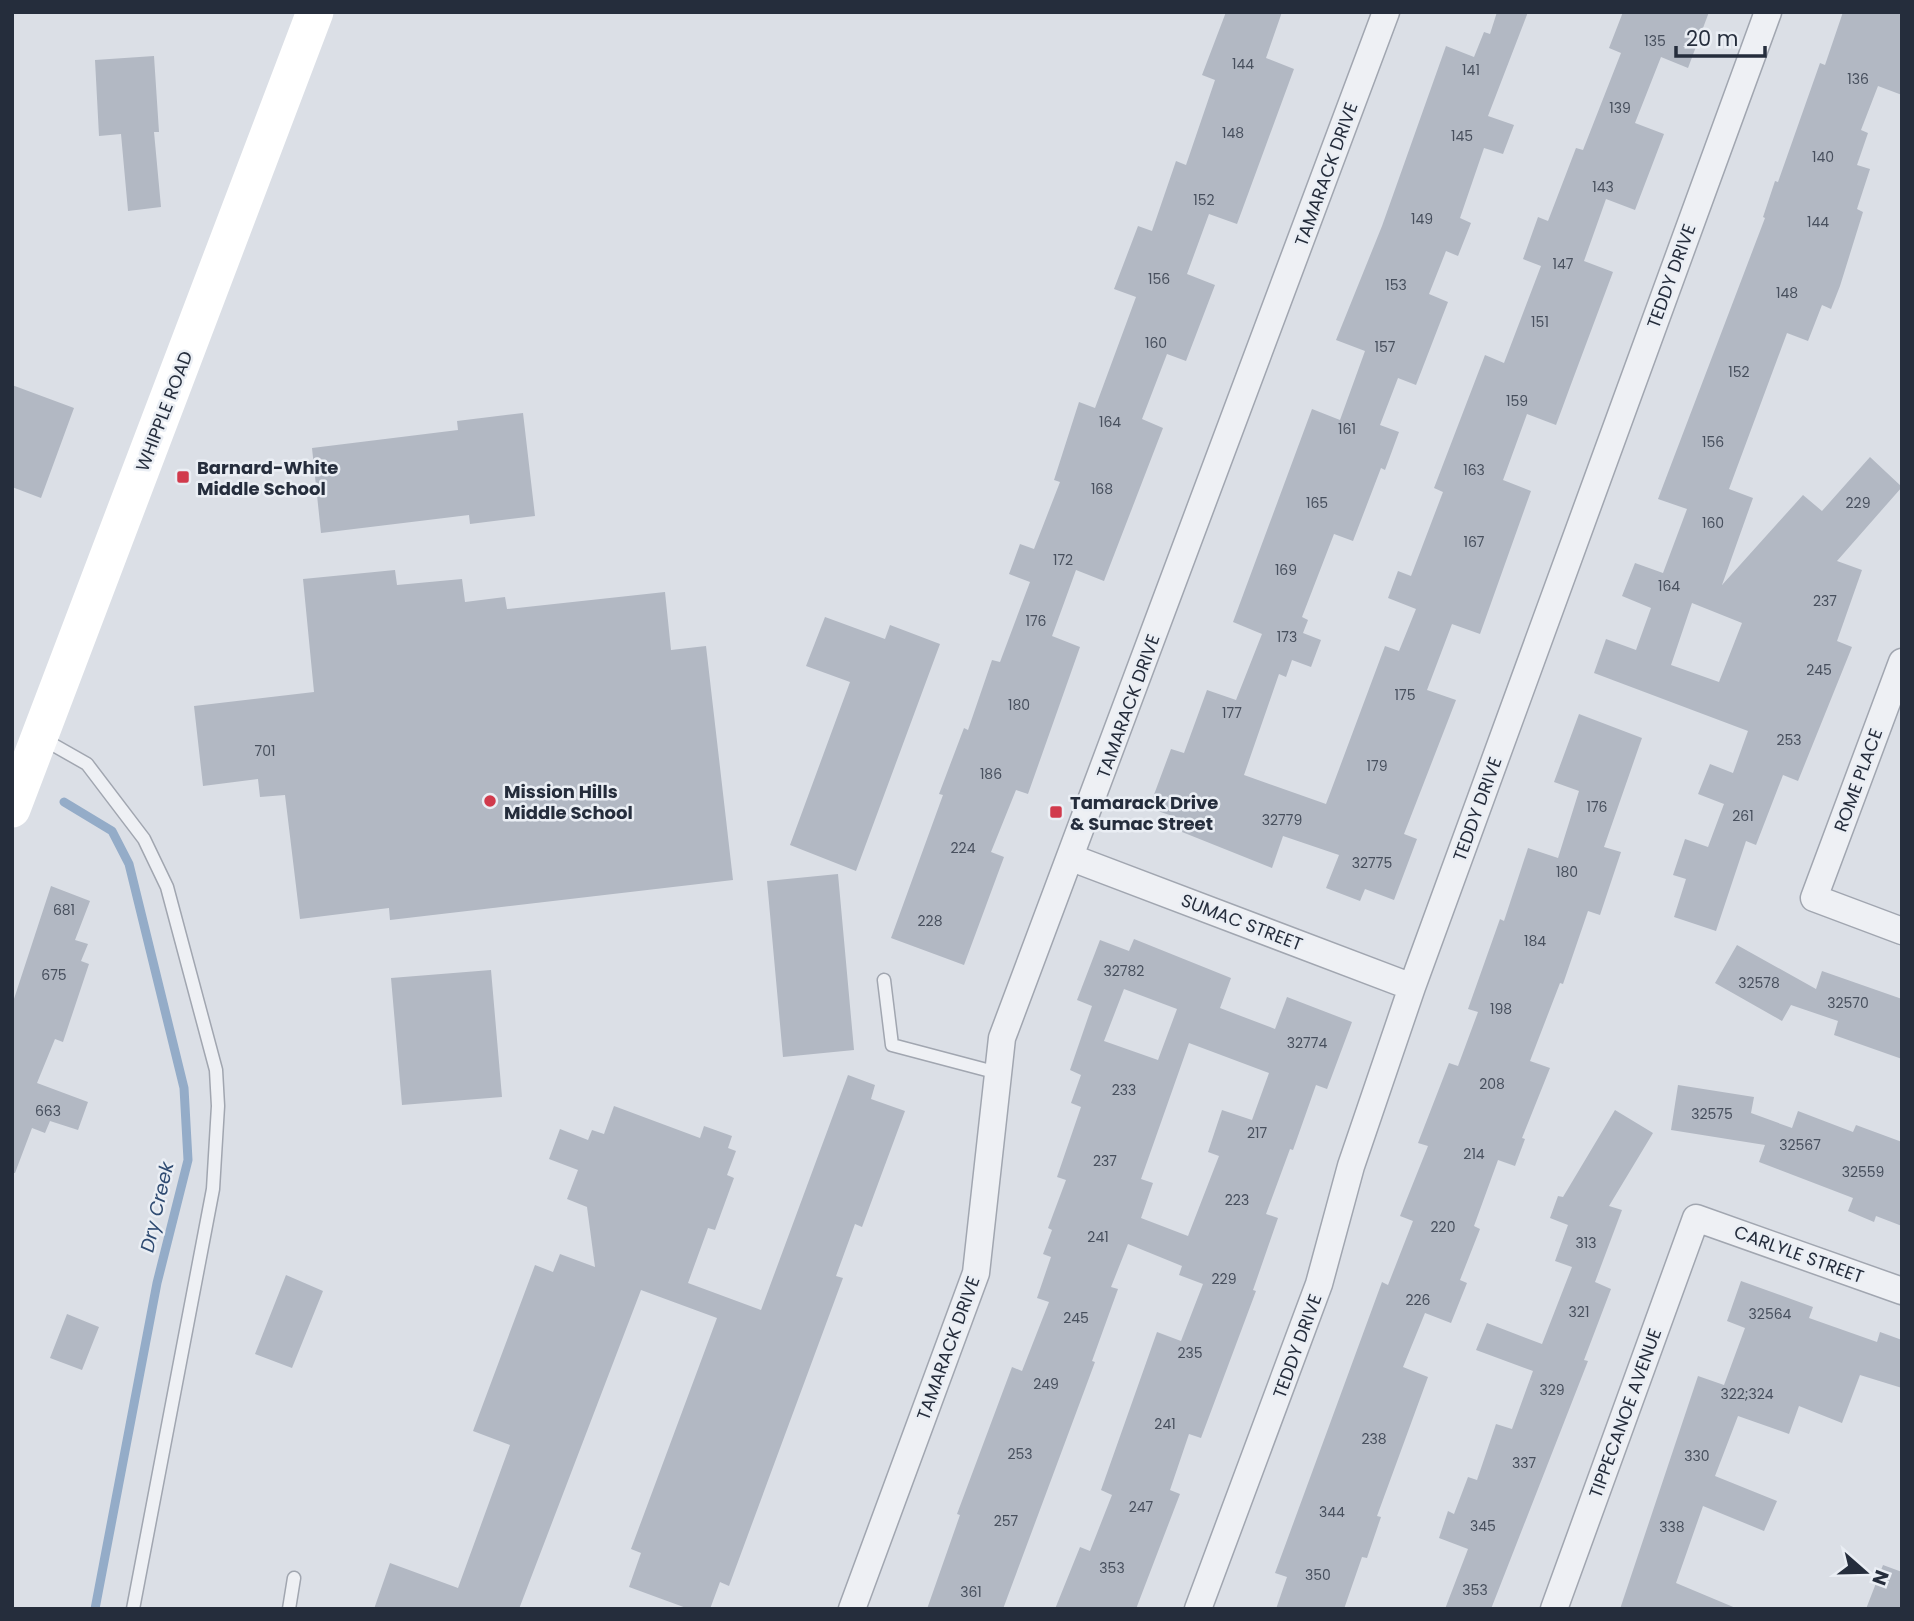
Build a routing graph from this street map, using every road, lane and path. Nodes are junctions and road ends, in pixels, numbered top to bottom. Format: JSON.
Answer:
{"nodes":[{"id":1,"x":315,"y":12,"type":"edge"},
{"id":2,"x":1386,"y":12,"type":"edge"},
{"id":3,"x":1768,"y":12,"type":"edge"},
{"id":4,"x":1902,"y":662,"type":"edge"},
{"id":5,"x":39,"y":736,"type":"junction"},
{"id":6,"x":12,"y":809,"type":"edge"},
{"id":7,"x":1072,"y":858,"type":"junction"},
{"id":8,"x":1902,"y":931,"type":"edge"},
{"id":9,"x":884,"y":980,"type":"dead end"},
{"id":10,"x":1412,"y":987,"type":"junction"},
{"id":11,"x":998,"y":1073,"type":"junction"},
{"id":12,"x":1696,"y":1218,"type":"joint"},
{"id":13,"x":1902,"y":1291,"type":"edge"},
{"id":14,"x":294,"y":1578,"type":"dead end"},
{"id":15,"x":133,"y":1609,"type":"edge"},
{"id":16,"x":289,"y":1609,"type":"edge"},
{"id":17,"x":852,"y":1609,"type":"edge"},
{"id":18,"x":1198,"y":1609,"type":"edge"},
{"id":19,"x":1554,"y":1609,"type":"edge"}],
"edges":[{"from":1,"to":5,"type":"main road","name":"WHIPPLE ROAD"},
{"from":2,"to":7,"type":"street","name":"TAMARACK DRIVE"},
{"from":3,"to":10,"type":"street","name":"TEDDY DRIVE"},
{"from":4,"to":8,"type":"street","name":"ROME PLACE"},
{"from":5,"to":6,"type":"main road","name":"WHIPPLE ROAD"},
{"from":5,"to":15,"type":"lane"},
{"from":7,"to":10,"type":"street","name":"SUMAC STREET"},
{"from":7,"to":11,"type":"street","name":"TAMARACK DRIVE"},
{"from":9,"to":11,"type":"lane"},
{"from":10,"to":18,"type":"street","name":"TEDDY DRIVE"},
{"from":11,"to":17,"type":"street","name":"TAMARACK DRIVE"},
{"from":12,"to":13,"type":"street","name":"CARLYLE STREET"},
{"from":12,"to":19,"type":"street","name":"TIPPECANOE AVENUE"},
{"from":14,"to":16,"type":"lane"}]}
